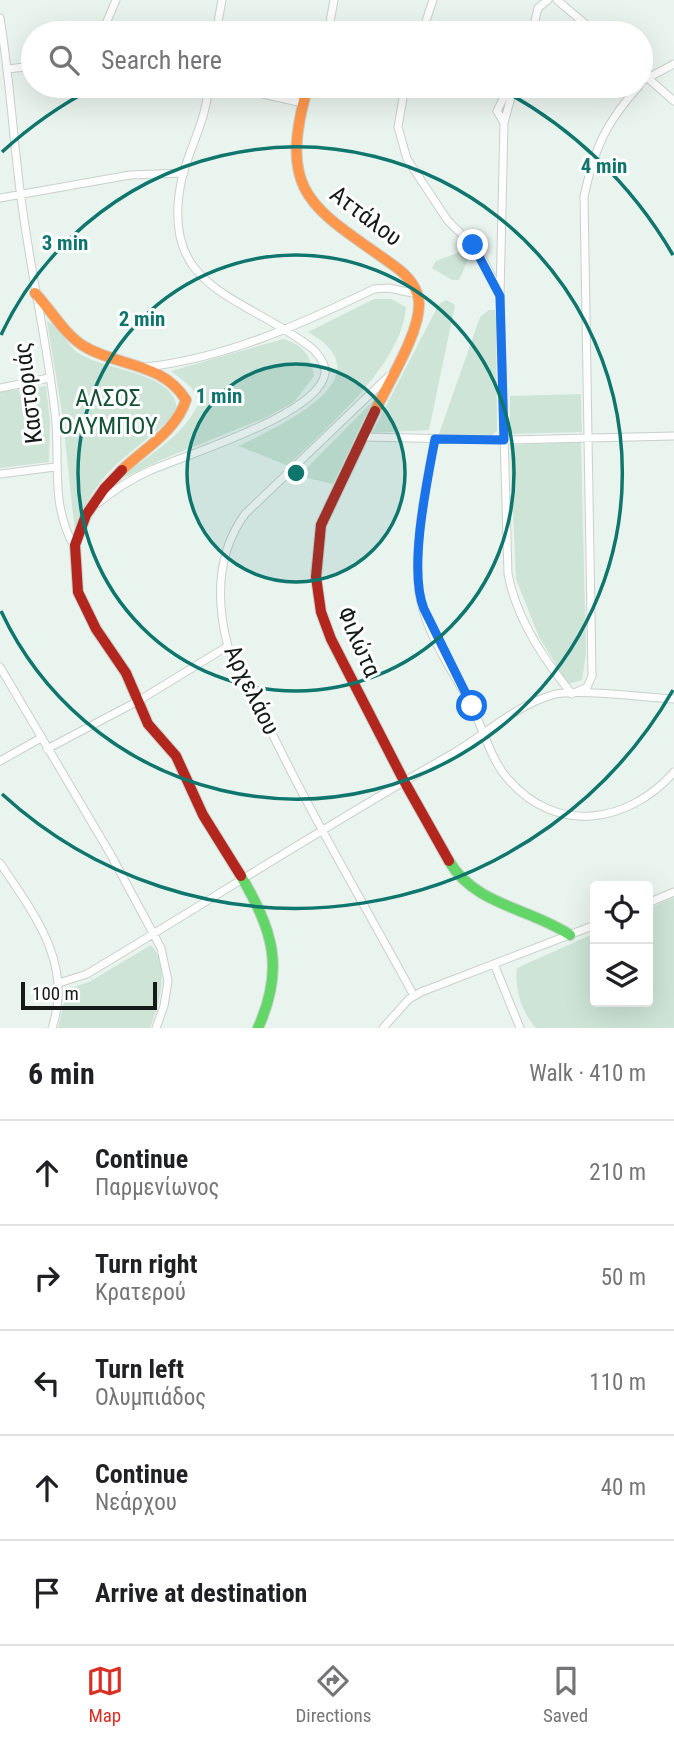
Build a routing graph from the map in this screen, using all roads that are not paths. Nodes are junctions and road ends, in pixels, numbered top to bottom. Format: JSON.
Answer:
{"nodes":[{"id":1,"x":116,"y":0,"type":"edge"},
{"id":2,"x":222,"y":0,"type":"edge"},
{"id":3,"x":334,"y":0,"type":"edge"},
{"id":4,"x":433,"y":0,"type":"edge"},
{"id":5,"x":548,"y":0,"type":"edge"},
{"id":6,"x":557,"y":0,"type":"edge"},
{"id":7,"x":538,"y":4,"type":"edge"},
{"id":8,"x":0,"y":18,"type":"edge"},
{"id":9,"x":107,"y":21,"type":"edge"},
{"id":10,"x":218,"y":21,"type":"edge"},
{"id":11,"x":330,"y":21,"type":"edge"},
{"id":12,"x":426,"y":21,"type":"edge"},
{"id":13,"x":582,"y":21,"type":"edge"},
{"id":14,"x":674,"y":64,"type":"edge"},
{"id":15,"x":21,"y":67,"type":"edge"},
{"id":16,"x":8,"y":69,"type":"junction"},
{"id":17,"x":653,"y":72,"type":"edge"},
{"id":18,"x":653,"y":83,"type":"edge"},
{"id":19,"x":205,"y":98,"type":"edge"},
{"id":20,"x":280,"y":98,"type":"edge"},
{"id":21,"x":304,"y":98,"type":"edge"},
{"id":22,"x":403,"y":98,"type":"edge"},
{"id":23,"x":511,"y":98,"type":"edge"},
{"id":24,"x":628,"y":98,"type":"edge"},
{"id":25,"x":674,"y":101,"type":"edge"},
{"id":26,"x":303,"y":103,"type":"junction"},
{"id":27,"x":184,"y":173,"type":"junction"},
{"id":28,"x":20,"y":195,"type":"junction"},
{"id":29,"x":0,"y":198,"type":"edge"},
{"id":30,"x":35,"y":293,"type":"junction"},
{"id":31,"x":417,"y":294,"type":"junction"},
{"id":32,"x":500,"y":296,"type":"junction"},
{"id":33,"x":285,"y":331,"type":"junction"},
{"id":34,"x":140,"y":367,"type":"junction"},
{"id":35,"x":390,"y":376,"type":"junction"},
{"id":36,"x":49,"y":378,"type":"junction"},
{"id":37,"x":0,"y":388,"type":"edge"},
{"id":38,"x":674,"y":436,"type":"edge"},
{"id":39,"x":363,"y":437,"type":"junction"},
{"id":40,"x":587,"y":437,"type":"junction"},
{"id":41,"x":435,"y":439,"type":"junction"},
{"id":42,"x":504,"y":440,"type":"junction"},
{"id":43,"x":55,"y":467,"type":"junction"},
{"id":44,"x":0,"y":474,"type":"edge"},
{"id":45,"x":89,"y":510,"type":"junction"},
{"id":46,"x":77,"y":551,"type":"junction"},
{"id":47,"x":228,"y":646,"type":"junction"},
{"id":48,"x":0,"y":667,"type":"edge"},
{"id":49,"x":572,"y":694,"type":"junction"},
{"id":50,"x":674,"y":699,"type":"edge"},
{"id":51,"x":138,"y":701,"type":"junction"},
{"id":52,"x":484,"y":732,"type":"junction"},
{"id":53,"x":41,"y":738,"type":"junction"},
{"id":54,"x":47,"y":749,"type":"junction"},
{"id":55,"x":0,"y":761,"type":"edge"},
{"id":56,"x":674,"y":772,"type":"edge"},
{"id":57,"x":404,"y":781,"type":"junction"},
{"id":58,"x":321,"y":828,"type":"junction"},
{"id":59,"x":0,"y":863,"type":"edge"},
{"id":60,"x":242,"y":878,"type":"junction"},
{"id":61,"x":674,"y":892,"type":"edge"},
{"id":62,"x":653,"y":901,"type":"edge"},
{"id":63,"x":590,"y":927,"type":"edge"},
{"id":64,"x":154,"y":934,"type":"junction"},
{"id":65,"x":570,"y":935,"type":"junction"},
{"id":66,"x":494,"y":964,"type":"junction"},
{"id":67,"x":59,"y":983,"type":"junction"},
{"id":68,"x":414,"y":996,"type":"junction"},
{"id":69,"x":52,"y":1028,"type":"edge"},
{"id":70,"x":156,"y":1028,"type":"edge"},
{"id":71,"x":258,"y":1028,"type":"edge"},
{"id":72,"x":383,"y":1028,"type":"edge"},
{"id":73,"x":520,"y":1028,"type":"edge"}],
"edges":[{"from":1,"to":9,"type":"street"},
{"from":2,"to":10,"type":"street"},
{"from":3,"to":11,"type":"street"},
{"from":4,"to":12,"type":"street"},
{"from":5,"to":7,"type":"street"},
{"from":6,"to":13,"type":"street"},
{"from":8,"to":16,"type":"street","name":"Καστοριάς"},
{"from":14,"to":17,"type":"street"},
{"from":15,"to":16,"type":"street"},
{"from":16,"to":28,"type":"street","name":"Καστοριάς"},
{"from":18,"to":25,"type":"street"},
{"from":19,"to":27,"type":"street"},
{"from":20,"to":26,"type":"street"},
{"from":21,"to":26,"type":"street","name":"Αττάλου"},
{"from":22,"to":32,"type":"street"},
{"from":23,"to":32,"type":"street"},
{"from":24,"to":40,"type":"street"},
{"from":26,"to":31,"type":"street","name":"Αττάλου"},
{"from":27,"to":28,"type":"street"},
{"from":27,"to":33,"type":"street"},
{"from":28,"to":29,"type":"street"},
{"from":28,"to":30,"type":"street","name":"Καστοριάς"},
{"from":30,"to":34,"type":"street"},
{"from":30,"to":36,"type":"street","name":"Καστοριάς"},
{"from":31,"to":33,"type":"street"},
{"from":31,"to":35,"type":"street","name":"Φιλώτα"},
{"from":32,"to":42,"type":"street"},
{"from":33,"to":34,"type":"street"},
{"from":33,"to":45,"type":"street"},
{"from":34,"to":45,"type":"street","name":"Καστοριάς"},
{"from":35,"to":39,"type":"street","name":"Φιλώτα"},
{"from":35,"to":47,"type":"street","name":"Αρχελάου"},
{"from":36,"to":37,"type":"street"},
{"from":36,"to":43,"type":"street","name":"Καστοριάς"},
{"from":38,"to":40,"type":"street"},
{"from":39,"to":41,"type":"street"},
{"from":39,"to":57,"type":"street","name":"Φιλώτα"},
{"from":40,"to":42,"type":"street"},
{"from":40,"to":49,"type":"street"},
{"from":41,"to":42,"type":"street"},
{"from":41,"to":52,"type":"street"},
{"from":42,"to":49,"type":"street"},
{"from":43,"to":44,"type":"street"},
{"from":43,"to":46,"type":"street","name":"Καστοριάς"},
{"from":45,"to":46,"type":"street","name":"Καστοριάς"},
{"from":46,"to":51,"type":"street","name":"Καστοριάς"},
{"from":47,"to":51,"type":"street"},
{"from":47,"to":58,"type":"street","name":"Αρχελάου"},
{"from":48,"to":53,"type":"street"},
{"from":49,"to":50,"type":"street"},
{"from":49,"to":52,"type":"street"},
{"from":51,"to":54,"type":"street"},
{"from":51,"to":60,"type":"street","name":"Καστοριάς"},
{"from":52,"to":56,"type":"street"},
{"from":52,"to":57,"type":"street"},
{"from":53,"to":54,"type":"street"},
{"from":53,"to":55,"type":"street"},
{"from":54,"to":64,"type":"street"},
{"from":57,"to":58,"type":"street"},
{"from":57,"to":65,"type":"street","name":"Φιλώτα"},
{"from":58,"to":60,"type":"street"},
{"from":58,"to":68,"type":"street","name":"Αρχελάου"},
{"from":59,"to":67,"type":"street"},
{"from":60,"to":64,"type":"street"},
{"from":60,"to":71,"type":"street","name":"Καστοριάς"},
{"from":61,"to":62,"type":"street"},
{"from":63,"to":65,"type":"street"},
{"from":64,"to":67,"type":"street"},
{"from":64,"to":70,"type":"street"},
{"from":65,"to":66,"type":"street"},
{"from":66,"to":68,"type":"street"},
{"from":66,"to":73,"type":"street"},
{"from":67,"to":69,"type":"street"},
{"from":68,"to":72,"type":"street"}]}
